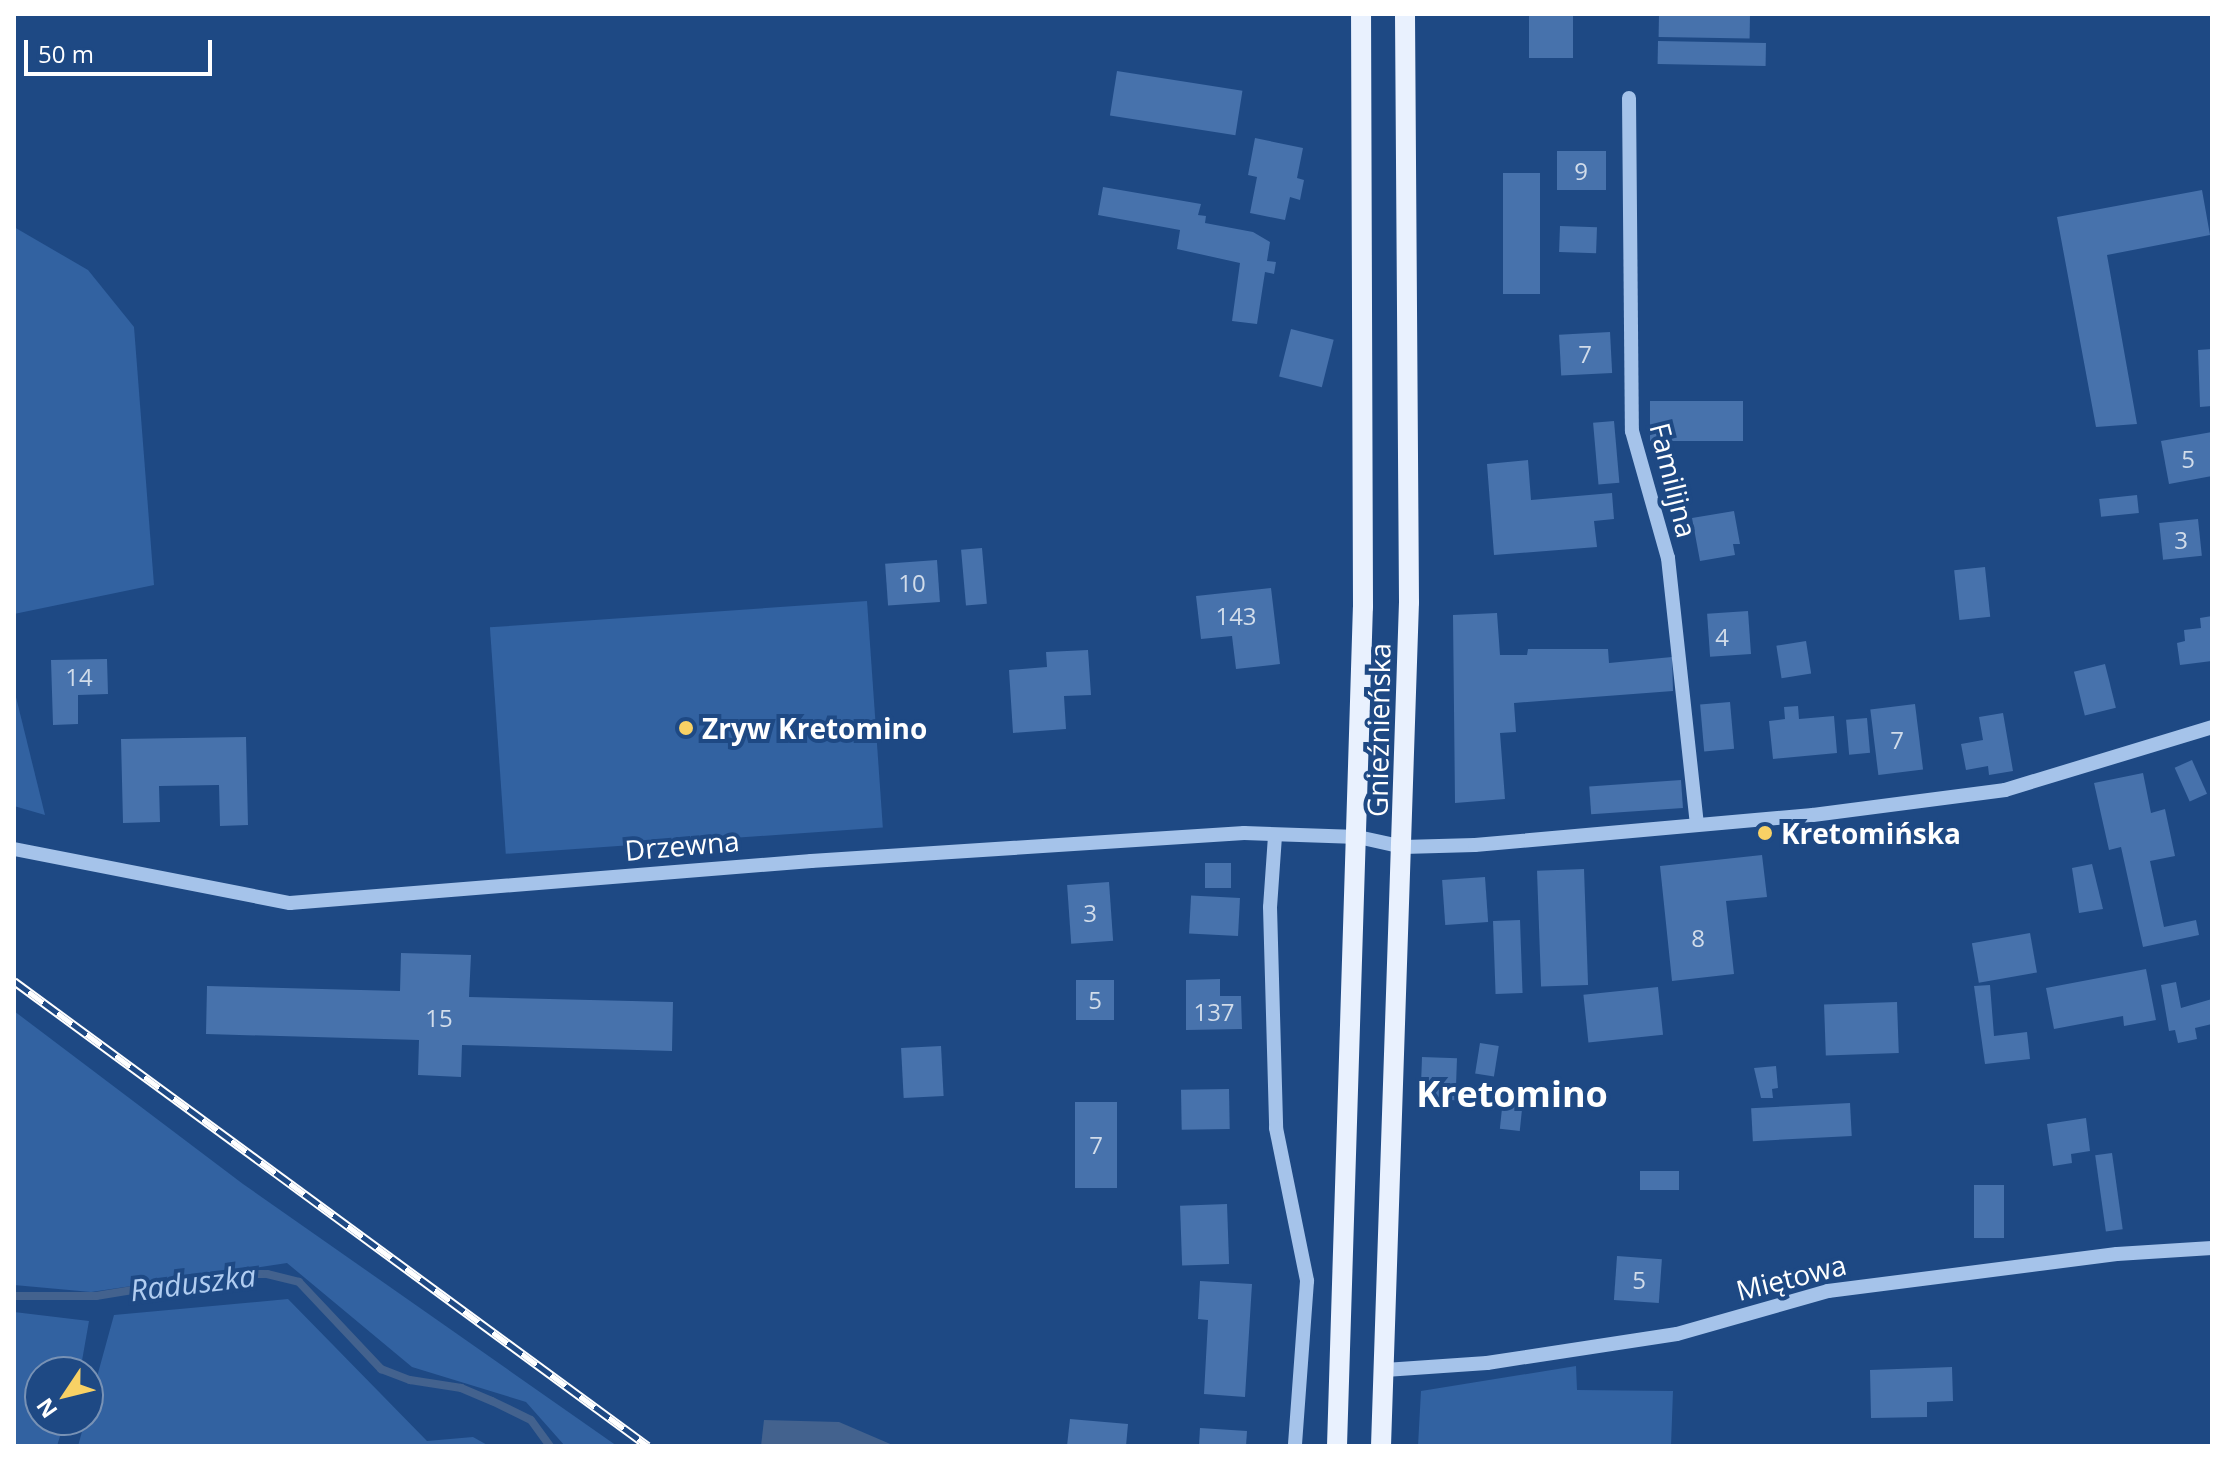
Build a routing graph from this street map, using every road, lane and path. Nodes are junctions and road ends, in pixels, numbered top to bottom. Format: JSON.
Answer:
{"nodes":[{"id":1,"x":1361,"y":14,"type":"edge"},
{"id":2,"x":1405,"y":14,"type":"edge"},
{"id":3,"x":1629,"y":98,"type":"dead end"},
{"id":4,"x":2212,"y":727,"type":"edge"},
{"id":5,"x":1697,"y":824,"type":"junction"},
{"id":6,"x":1275,"y":836,"type":"junction"},
{"id":7,"x":1358,"y":837,"type":"junction"},
{"id":8,"x":1403,"y":847,"type":"junction"},
{"id":9,"x":14,"y":849,"type":"edge"},
{"id":10,"x":2212,"y":1248,"type":"edge"},
{"id":11,"x":1385,"y":1370,"type":"junction"},
{"id":12,"x":1295,"y":1446,"type":"edge"},
{"id":13,"x":1337,"y":1446,"type":"edge"},
{"id":14,"x":1381,"y":1446,"type":"edge"}],
"edges":[{"from":1,"to":7,"type":"main road","name":"Gnieźnieńska"},
{"from":2,"to":8,"type":"main road","name":"Gnieźnieńska"},
{"from":3,"to":5,"type":"street","name":"Familijna"},
{"from":4,"to":5,"type":"street"},
{"from":5,"to":8,"type":"street"},
{"from":6,"to":7,"type":"street","name":"Drzewna"},
{"from":6,"to":9,"type":"street","name":"Drzewna"},
{"from":6,"to":12,"type":"street"},
{"from":7,"to":8,"type":"street"},
{"from":7,"to":13,"type":"main road","name":"Gnieźnieńska"},
{"from":8,"to":11,"type":"main road","name":"Gnieźnieńska"},
{"from":10,"to":11,"type":"street","name":"Miętowa"},
{"from":11,"to":14,"type":"main road","name":"Gnieźnieńska"}]}
